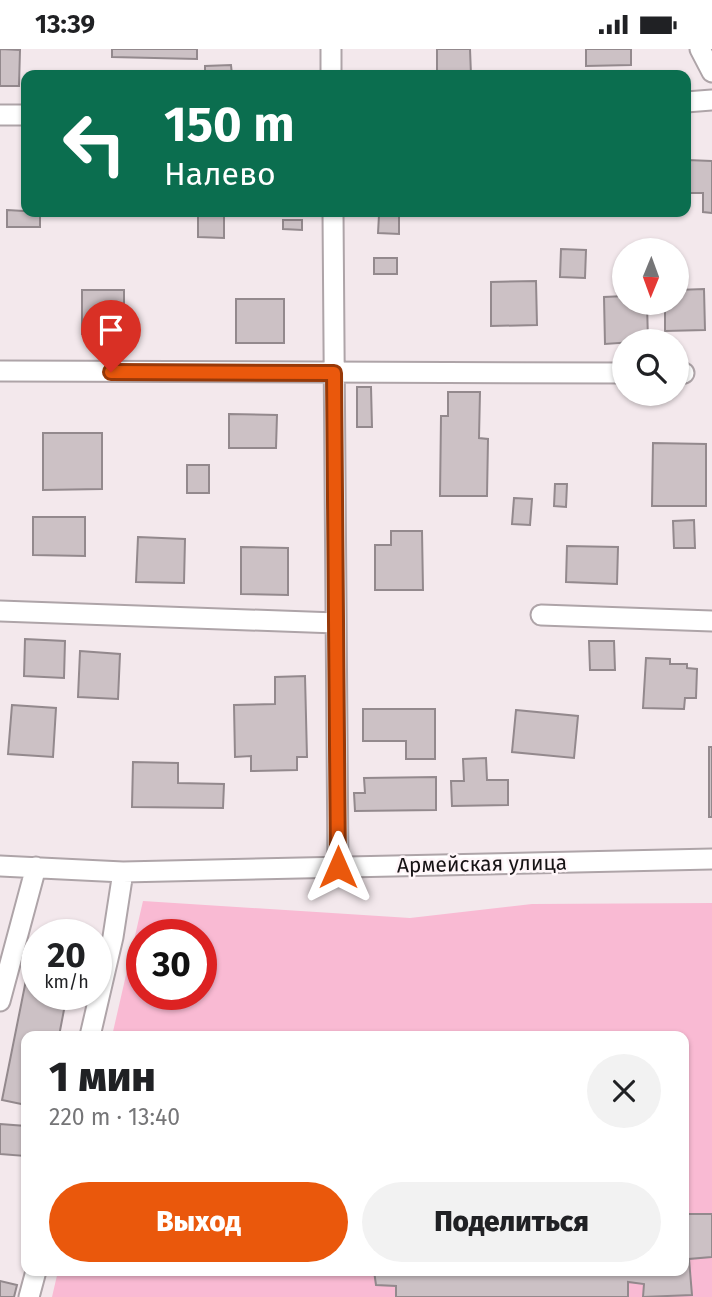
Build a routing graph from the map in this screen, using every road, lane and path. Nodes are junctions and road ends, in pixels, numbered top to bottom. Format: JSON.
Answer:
{"nodes":[{"id":1,"x":331,"y":49,"type":"edge"},
{"id":2,"x":700,"y":49,"type":"edge"},
{"id":3,"x":331,"y":70,"type":"edge"},
{"id":4,"x":712,"y":72,"type":"edge"},
{"id":5,"x":712,"y":100,"type":"edge"},
{"id":6,"x":691,"y":102,"type":"edge"},
{"id":7,"x":0,"y":114,"type":"edge"},
{"id":8,"x":21,"y":115,"type":"edge"},
{"id":9,"x":332,"y":217,"type":"edge"},
{"id":10,"x":0,"y":372,"type":"edge"},
{"id":11,"x":334,"y":373,"type":"junction"},
{"id":12,"x":612,"y":373,"type":"edge"},
{"id":13,"x":0,"y":611,"type":"edge"},
{"id":14,"x":541,"y":615,"type":"dead end"},
{"id":15,"x":712,"y":621,"type":"edge"},
{"id":16,"x":336,"y":623,"type":"junction"},
{"id":17,"x":712,"y":859,"type":"edge"},
{"id":18,"x":0,"y":866,"type":"edge"},
{"id":19,"x":36,"y":867,"type":"junction"},
{"id":20,"x":338,"y":867,"type":"junction"},
{"id":21,"x":123,"y":872,"type":"junction"},
{"id":22,"x":0,"y":1001,"type":"edge"},
{"id":23,"x":91,"y":1031,"type":"edge"},
{"id":24,"x":35,"y":1276,"type":"edge"},
{"id":25,"x":30,"y":1297,"type":"edge"}],
"edges":[{"from":1,"to":3,"type":"street"},
{"from":2,"to":4,"type":"street"},
{"from":5,"to":6,"type":"street"},
{"from":7,"to":8,"type":"street"},
{"from":9,"to":11,"type":"street"},
{"from":10,"to":11,"type":"street"},
{"from":11,"to":12,"type":"street"},
{"from":11,"to":16,"type":"street"},
{"from":13,"to":16,"type":"street"},
{"from":14,"to":15,"type":"street"},
{"from":16,"to":20,"type":"street"},
{"from":17,"to":20,"type":"street","name":"Армейская улица"},
{"from":18,"to":19,"type":"street","name":"Армейская улица"},
{"from":19,"to":21,"type":"street","name":"Армейская улица"},
{"from":19,"to":22,"type":"street"},
{"from":20,"to":21,"type":"street","name":"Армейская улица"},
{"from":21,"to":23,"type":"street"},
{"from":24,"to":25,"type":"street"}]}
